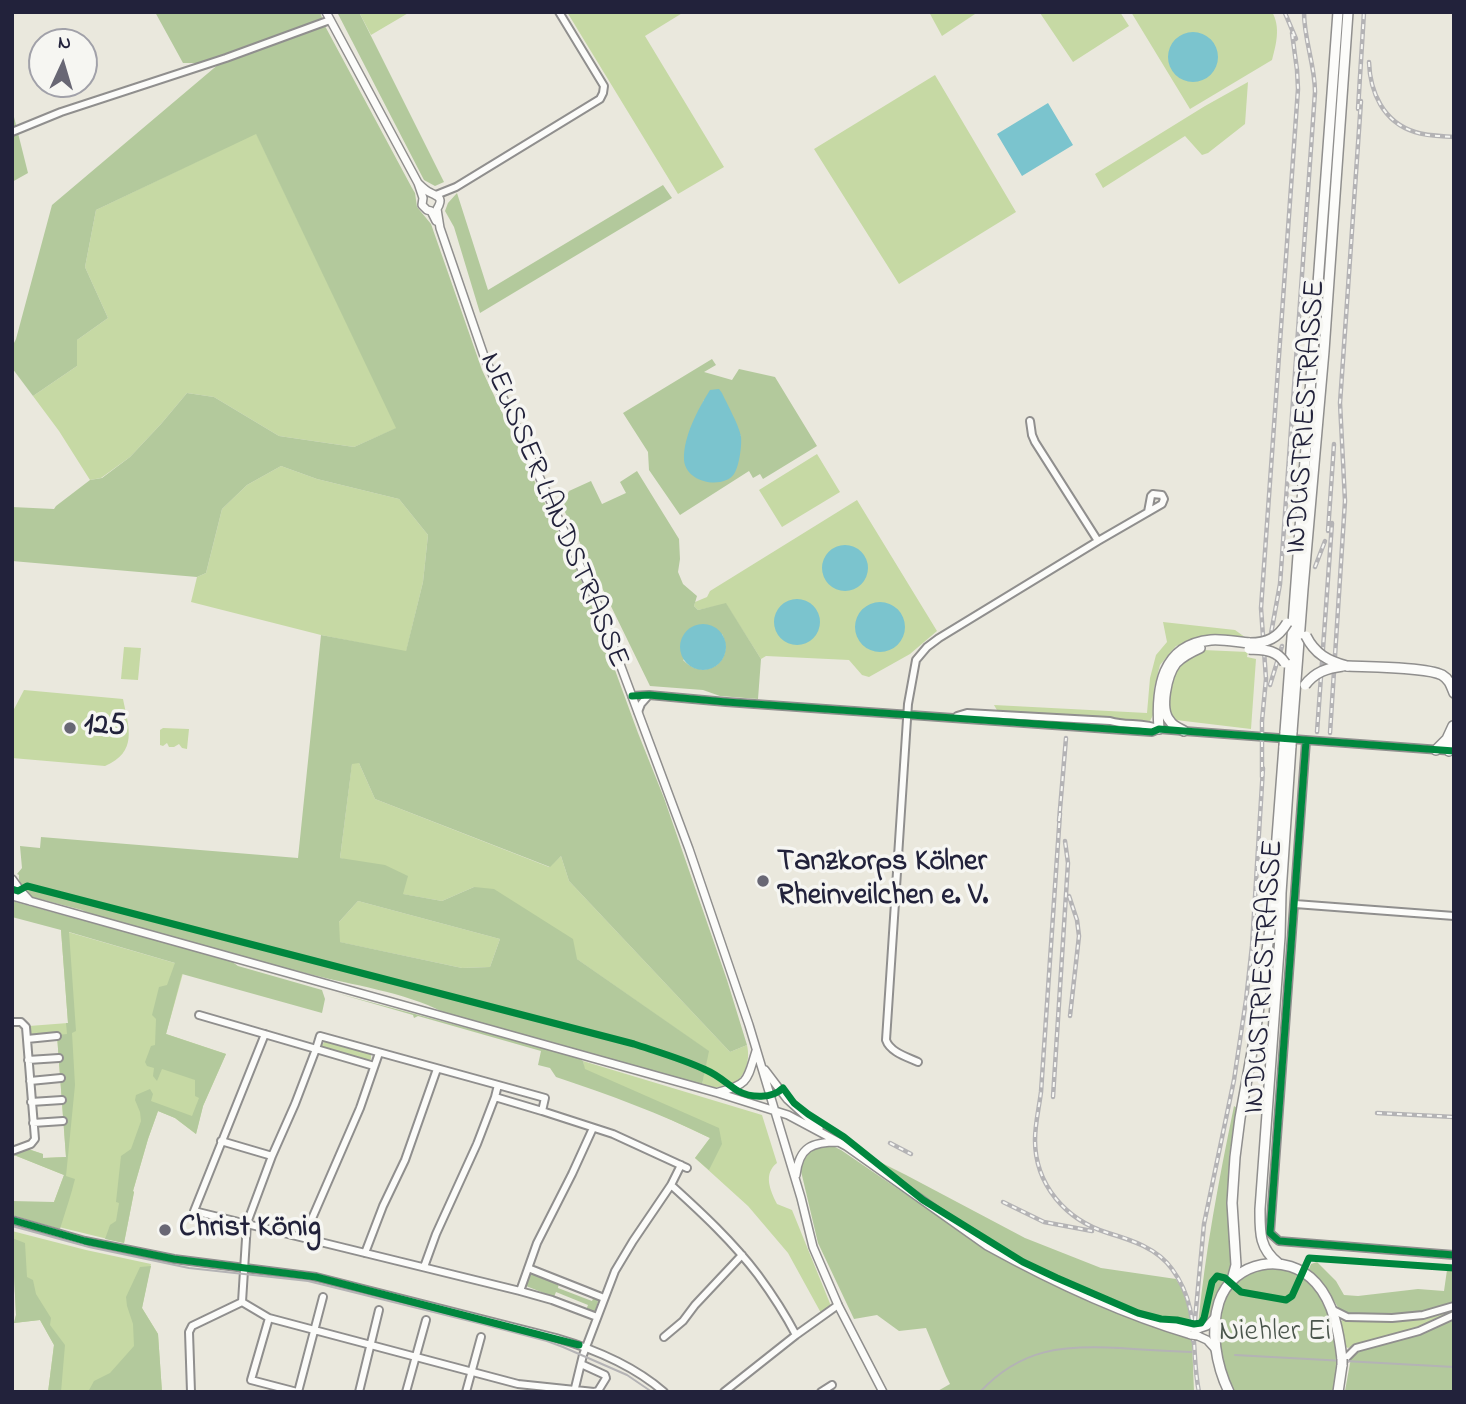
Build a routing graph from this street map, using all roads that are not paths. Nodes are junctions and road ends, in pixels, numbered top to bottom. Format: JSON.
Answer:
{"nodes":[{"id":1,"x":559,"y":12,"type":"edge"},
{"id":2,"x":1338,"y":12,"type":"edge"},
{"id":3,"x":1348,"y":12,"type":"edge"},
{"id":4,"x":328,"y":16,"type":"edge"},
{"id":5,"x":12,"y":132,"type":"edge"},
{"id":6,"x":432,"y":196,"type":"junction"},
{"id":7,"x":434,"y":210,"type":"junction"},
{"id":8,"x":1030,"y":421,"type":"dead end"},
{"id":9,"x":1147,"y":512,"type":"dead end"},
{"id":10,"x":1097,"y":541,"type":"junction"},
{"id":11,"x":1298,"y":552,"type":"junction"},
{"id":12,"x":1303,"y":589,"type":"junction"},
{"id":13,"x":1249,"y":646,"type":"junction"},
{"id":14,"x":1347,"y":666,"type":"junction"},
{"id":15,"x":628,"y":686,"type":"junction"},
{"id":16,"x":1454,"y":693,"type":"edge"},
{"id":17,"x":649,"y":695,"type":"junction"},
{"id":18,"x":632,"y":696,"type":"junction"},
{"id":19,"x":1290,"y":709,"type":"junction"},
{"id":20,"x":1164,"y":711,"type":"junction"},
{"id":21,"x":638,"y":712,"type":"junction"},
{"id":22,"x":908,"y":714,"type":"junction"},
{"id":23,"x":1453,"y":725,"type":"edge"},
{"id":24,"x":1159,"y":729,"type":"junction"},
{"id":25,"x":1184,"y":731,"type":"junction"},
{"id":26,"x":1306,"y":741,"type":"junction"},
{"id":27,"x":1288,"y":746,"type":"junction"},
{"id":28,"x":1436,"y":750,"type":"junction"},
{"id":29,"x":1452,"y":751,"type":"edge"},
{"id":30,"x":12,"y":879,"type":"edge"},
{"id":31,"x":12,"y":896,"type":"edge"},
{"id":32,"x":30,"y":901,"type":"junction"},
{"id":33,"x":1295,"y":904,"type":"junction"},
{"id":34,"x":1454,"y":916,"type":"edge"},
{"id":35,"x":199,"y":1016,"type":"dead end"},
{"id":36,"x":12,"y":1022,"type":"edge"},
{"id":37,"x":265,"y":1034,"type":"junction"},
{"id":38,"x":57,"y":1036,"type":"dead end"},
{"id":39,"x":27,"y":1039,"type":"junction"},
{"id":40,"x":1254,"y":1043,"type":"junction"},
{"id":41,"x":1271,"y":1048,"type":"junction"},
{"id":42,"x":316,"y":1049,"type":"junction"},
{"id":43,"x":756,"y":1050,"type":"junction"},
{"id":44,"x":379,"y":1053,"type":"junction"},
{"id":45,"x":59,"y":1058,"type":"dead end"},
{"id":46,"x":28,"y":1060,"type":"junction"},
{"id":47,"x":918,"y":1062,"type":"dead end"},
{"id":48,"x":761,"y":1064,"type":"junction"},
{"id":49,"x":374,"y":1066,"type":"junction"},
{"id":50,"x":438,"y":1069,"type":"junction"},
{"id":51,"x":61,"y":1078,"type":"dead end"},
{"id":52,"x":30,"y":1081,"type":"junction"},
{"id":53,"x":498,"y":1085,"type":"junction"},
{"id":54,"x":719,"y":1093,"type":"junction"},
{"id":55,"x":495,"y":1097,"type":"junction"},
{"id":56,"x":62,"y":1100,"type":"dead end"},
{"id":57,"x":31,"y":1102,"type":"junction"},
{"id":58,"x":542,"y":1111,"type":"junction"},
{"id":59,"x":775,"y":1111,"type":"junction"},
{"id":60,"x":63,"y":1121,"type":"dead end"},
{"id":61,"x":33,"y":1123,"type":"junction"},
{"id":62,"x":593,"y":1128,"type":"junction"},
{"id":63,"x":831,"y":1137,"type":"junction"},
{"id":64,"x":221,"y":1141,"type":"junction"},
{"id":65,"x":838,"y":1142,"type":"junction"},
{"id":66,"x":12,"y":1151,"type":"edge"},
{"id":67,"x":272,"y":1156,"type":"junction"},
{"id":68,"x":795,"y":1179,"type":"junction"},
{"id":69,"x":671,"y":1185,"type":"junction"},
{"id":70,"x":12,"y":1220,"type":"edge"},
{"id":71,"x":247,"y":1223,"type":"junction"},
{"id":72,"x":304,"y":1237,"type":"junction"},
{"id":73,"x":365,"y":1253,"type":"junction"},
{"id":74,"x":742,"y":1255,"type":"junction"},
{"id":75,"x":1454,"y":1255,"type":"edge"},
{"id":76,"x":1278,"y":1263,"type":"junction"},
{"id":77,"x":424,"y":1267,"type":"junction"},
{"id":78,"x":244,"y":1268,"type":"junction"},
{"id":79,"x":528,"y":1268,"type":"junction"},
{"id":80,"x":1231,"y":1282,"type":"junction"},
{"id":81,"x":520,"y":1291,"type":"junction"},
{"id":82,"x":323,"y":1297,"type":"dead end"},
{"id":83,"x":604,"y":1298,"type":"junction"},
{"id":84,"x":242,"y":1302,"type":"junction"},
{"id":85,"x":838,"y":1305,"type":"junction"},
{"id":86,"x":1454,"y":1306,"type":"edge"},
{"id":87,"x":1331,"y":1309,"type":"junction"},
{"id":88,"x":379,"y":1310,"type":"dead end"},
{"id":89,"x":1217,"y":1313,"type":"junction"},
{"id":90,"x":1454,"y":1315,"type":"edge"},
{"id":91,"x":597,"y":1317,"type":"junction"},
{"id":92,"x":269,"y":1318,"type":"junction"},
{"id":93,"x":426,"y":1320,"type":"dead end"},
{"id":94,"x":314,"y":1330,"type":"junction"},
{"id":95,"x":1194,"y":1332,"type":"junction"},
{"id":96,"x":796,"y":1335,"type":"junction"},
{"id":97,"x":481,"y":1337,"type":"dead end"},
{"id":98,"x":664,"y":1337,"type":"dead end"},
{"id":99,"x":370,"y":1345,"type":"junction"},
{"id":100,"x":586,"y":1348,"type":"junction"},
{"id":101,"x":1217,"y":1350,"type":"junction"},
{"id":102,"x":416,"y":1357,"type":"junction"},
{"id":103,"x":1343,"y":1361,"type":"junction"},
{"id":104,"x":581,"y":1364,"type":"junction"},
{"id":105,"x":471,"y":1372,"type":"junction"},
{"id":106,"x":518,"y":1384,"type":"junction"},
{"id":107,"x":832,"y":1385,"type":"dead end"},
{"id":108,"x":1339,"y":1390,"type":"edge"},
{"id":109,"x":574,"y":1391,"type":"edge"},
{"id":110,"x":191,"y":1392,"type":"edge"},
{"id":111,"x":297,"y":1392,"type":"edge"},
{"id":112,"x":359,"y":1392,"type":"edge"},
{"id":113,"x":406,"y":1392,"type":"edge"},
{"id":114,"x":466,"y":1392,"type":"edge"},
{"id":115,"x":515,"y":1392,"type":"edge"},
{"id":116,"x":594,"y":1392,"type":"edge"},
{"id":117,"x":664,"y":1392,"type":"edge"},
{"id":118,"x":724,"y":1392,"type":"edge"},
{"id":119,"x":821,"y":1392,"type":"edge"},
{"id":120,"x":883,"y":1392,"type":"edge"},
{"id":121,"x":1229,"y":1392,"type":"edge"}],
"edges":[{"from":1,"to":6,"type":"street"},
{"from":2,"to":11,"type":"highway","name":"INDUSTRIESTRASSE"},
{"from":3,"to":12,"type":"highway","name":"INDUSTRIESTRASSE"},
{"from":4,"to":5,"type":"street"},
{"from":4,"to":6,"type":"main road","name":"NEUSSER LANDSTRASSE"},
{"from":6,"to":7,"type":"main road"},
{"from":6,"to":7,"type":"main road","name":"NEUSSER LANDSTRASSE"},
{"from":7,"to":15,"type":"main road","name":"NEUSSER LANDSTRASSE"},
{"from":8,"to":10,"type":"street"},
{"from":9,"to":10,"type":"street"},
{"from":10,"to":22,"type":"street"},
{"from":11,"to":13,"type":"highway","bridge":true},
{"from":11,"to":19,"type":"highway","name":"INDUSTRIESTRASSE"},
{"from":12,"to":14,"type":"highway","bridge":true},
{"from":12,"to":19,"type":"highway","name":"INDUSTRIESTRASSE"},
{"from":13,"to":19,"type":"highway","bridge":true},
{"from":13,"to":20,"type":"highway"},
{"from":13,"to":24,"type":"highway"},
{"from":14,"to":16,"type":"highway"},
{"from":14,"to":19,"type":"highway","bridge":true},
{"from":15,"to":17,"type":"street"},
{"from":15,"to":18,"type":"main road","name":"NEUSSER LANDSTRASSE"},
{"from":17,"to":18,"type":"street"},
{"from":17,"to":21,"type":"street"},
{"from":17,"to":22,"type":"street"},
{"from":18,"to":21,"type":"main road","name":"NEUSSER LANDSTRASSE"},
{"from":19,"to":27,"type":"highway","name":"INDUSTRIESTRASSE","bridge":true},
{"from":20,"to":24,"type":"highway"},
{"from":20,"to":25,"type":"highway"},
{"from":21,"to":43,"type":"main road","name":"NEUSSER LANDSTRASSE"},
{"from":22,"to":24,"type":"street"},
{"from":22,"to":47,"type":"street"},
{"from":23,"to":28,"type":"highway"},
{"from":23,"to":29,"type":"highway"},
{"from":24,"to":25,"type":"street"},
{"from":25,"to":26,"type":"street"},
{"from":26,"to":28,"type":"street"},
{"from":26,"to":33,"type":"street","name":"INDUSTRIESTRASSE"},
{"from":27,"to":40,"type":"highway","name":"INDUSTRIESTRASSE"},
{"from":27,"to":41,"type":"highway","name":"INDUSTRIESTRASSE"},
{"from":28,"to":29,"type":"street"},
{"from":30,"to":32,"type":"main road"},
{"from":31,"to":32,"type":"main road"},
{"from":32,"to":54,"type":"main road"},
{"from":33,"to":34,"type":"street"},
{"from":33,"to":75,"type":"street","name":"INDUSTRIESTRASSE"},
{"from":35,"to":37,"type":"street"},
{"from":36,"to":39,"type":"street"},
{"from":37,"to":42,"type":"street"},
{"from":37,"to":64,"type":"street"},
{"from":38,"to":39,"type":"street"},
{"from":39,"to":46,"type":"street"},
{"from":40,"to":41,"type":"highway"},
{"from":40,"to":80,"type":"highway","name":"INDUSTRIESTRASSE"},
{"from":41,"to":76,"type":"highway","name":"INDUSTRIESTRASSE"},
{"from":42,"to":44,"type":"street"},
{"from":42,"to":49,"type":"street"},
{"from":42,"to":67,"type":"street"},
{"from":43,"to":48,"type":"main road","name":"NEUSSER LANDSTRASSE"},
{"from":43,"to":54,"type":"main road"},
{"from":44,"to":49,"type":"street"},
{"from":44,"to":50,"type":"street"},
{"from":45,"to":46,"type":"street"},
{"from":46,"to":52,"type":"street"},
{"from":48,"to":59,"type":"main road","name":"NEUSSER LANDSTRASSE"},
{"from":48,"to":63,"type":"main road"},
{"from":49,"to":72,"type":"street"},
{"from":50,"to":53,"type":"street"},
{"from":50,"to":73,"type":"street"},
{"from":51,"to":52,"type":"street"},
{"from":52,"to":57,"type":"street"},
{"from":53,"to":55,"type":"street"},
{"from":53,"to":58,"type":"street"},
{"from":54,"to":59,"type":"main road"},
{"from":55,"to":58,"type":"street"},
{"from":55,"to":77,"type":"street"},
{"from":56,"to":57,"type":"street"},
{"from":57,"to":61,"type":"street"},
{"from":58,"to":62,"type":"street"},
{"from":59,"to":63,"type":"main road"},
{"from":59,"to":68,"type":"main road","name":"NEUSSER LANDSTRASSE"},
{"from":60,"to":61,"type":"street"},
{"from":61,"to":66,"type":"street"},
{"from":62,"to":69,"type":"street"},
{"from":62,"to":79,"type":"street"},
{"from":63,"to":65,"type":"main road"},
{"from":64,"to":67,"type":"street"},
{"from":64,"to":71,"type":"street"},
{"from":65,"to":68,"type":"main road"},
{"from":65,"to":95,"type":"main road"},
{"from":67,"to":71,"type":"street"},
{"from":68,"to":85,"type":"main road","name":"NEUSSER LANDSTRASSE"},
{"from":69,"to":74,"type":"street"},
{"from":69,"to":83,"type":"street"},
{"from":70,"to":78,"type":"street"},
{"from":71,"to":72,"type":"street"},
{"from":71,"to":78,"type":"street"},
{"from":72,"to":73,"type":"street"},
{"from":73,"to":77,"type":"street"},
{"from":74,"to":96,"type":"street"},
{"from":74,"to":98,"type":"street"},
{"from":76,"to":80,"type":"highway"},
{"from":76,"to":87,"type":"highway"},
{"from":77,"to":81,"type":"street"},
{"from":78,"to":84,"type":"street"},
{"from":78,"to":100,"type":"street"},
{"from":79,"to":81,"type":"street"},
{"from":79,"to":83,"type":"street"},
{"from":80,"to":89,"type":"highway"},
{"from":81,"to":91,"type":"street"},
{"from":82,"to":94,"type":"street"},
{"from":83,"to":91,"type":"street"},
{"from":84,"to":92,"type":"street"},
{"from":84,"to":110,"type":"street"},
{"from":85,"to":96,"type":"street"},
{"from":85,"to":120,"type":"main road","name":"NEUSSER LANDSTRASSE"},
{"from":86,"to":87,"type":"street"},
{"from":87,"to":103,"type":"highway"},
{"from":88,"to":99,"type":"street"},
{"from":89,"to":95,"type":"main road"},
{"from":89,"to":101,"type":"highway"},
{"from":90,"to":103,"type":"street"},
{"from":91,"to":100,"type":"street"},
{"from":92,"to":94,"type":"street"},
{"from":92,"to":111,"type":"street"},
{"from":93,"to":102,"type":"street"},
{"from":94,"to":99,"type":"street"},
{"from":94,"to":111,"type":"street"},
{"from":95,"to":101,"type":"main road"},
{"from":96,"to":118,"type":"street"},
{"from":97,"to":105,"type":"street"},
{"from":99,"to":102,"type":"street"},
{"from":99,"to":112,"type":"street"},
{"from":100,"to":104,"type":"street"},
{"from":100,"to":117,"type":"street"},
{"from":101,"to":121,"type":"highway"},
{"from":102,"to":105,"type":"street"},
{"from":102,"to":113,"type":"street"},
{"from":103,"to":108,"type":"highway"},
{"from":104,"to":109,"type":"street"},
{"from":104,"to":116,"type":"street"},
{"from":105,"to":106,"type":"street"},
{"from":105,"to":114,"type":"street"},
{"from":106,"to":109,"type":"street"},
{"from":106,"to":115,"type":"street"},
{"from":107,"to":119,"type":"street"},
{"from":109,"to":116,"type":"street"}]}
